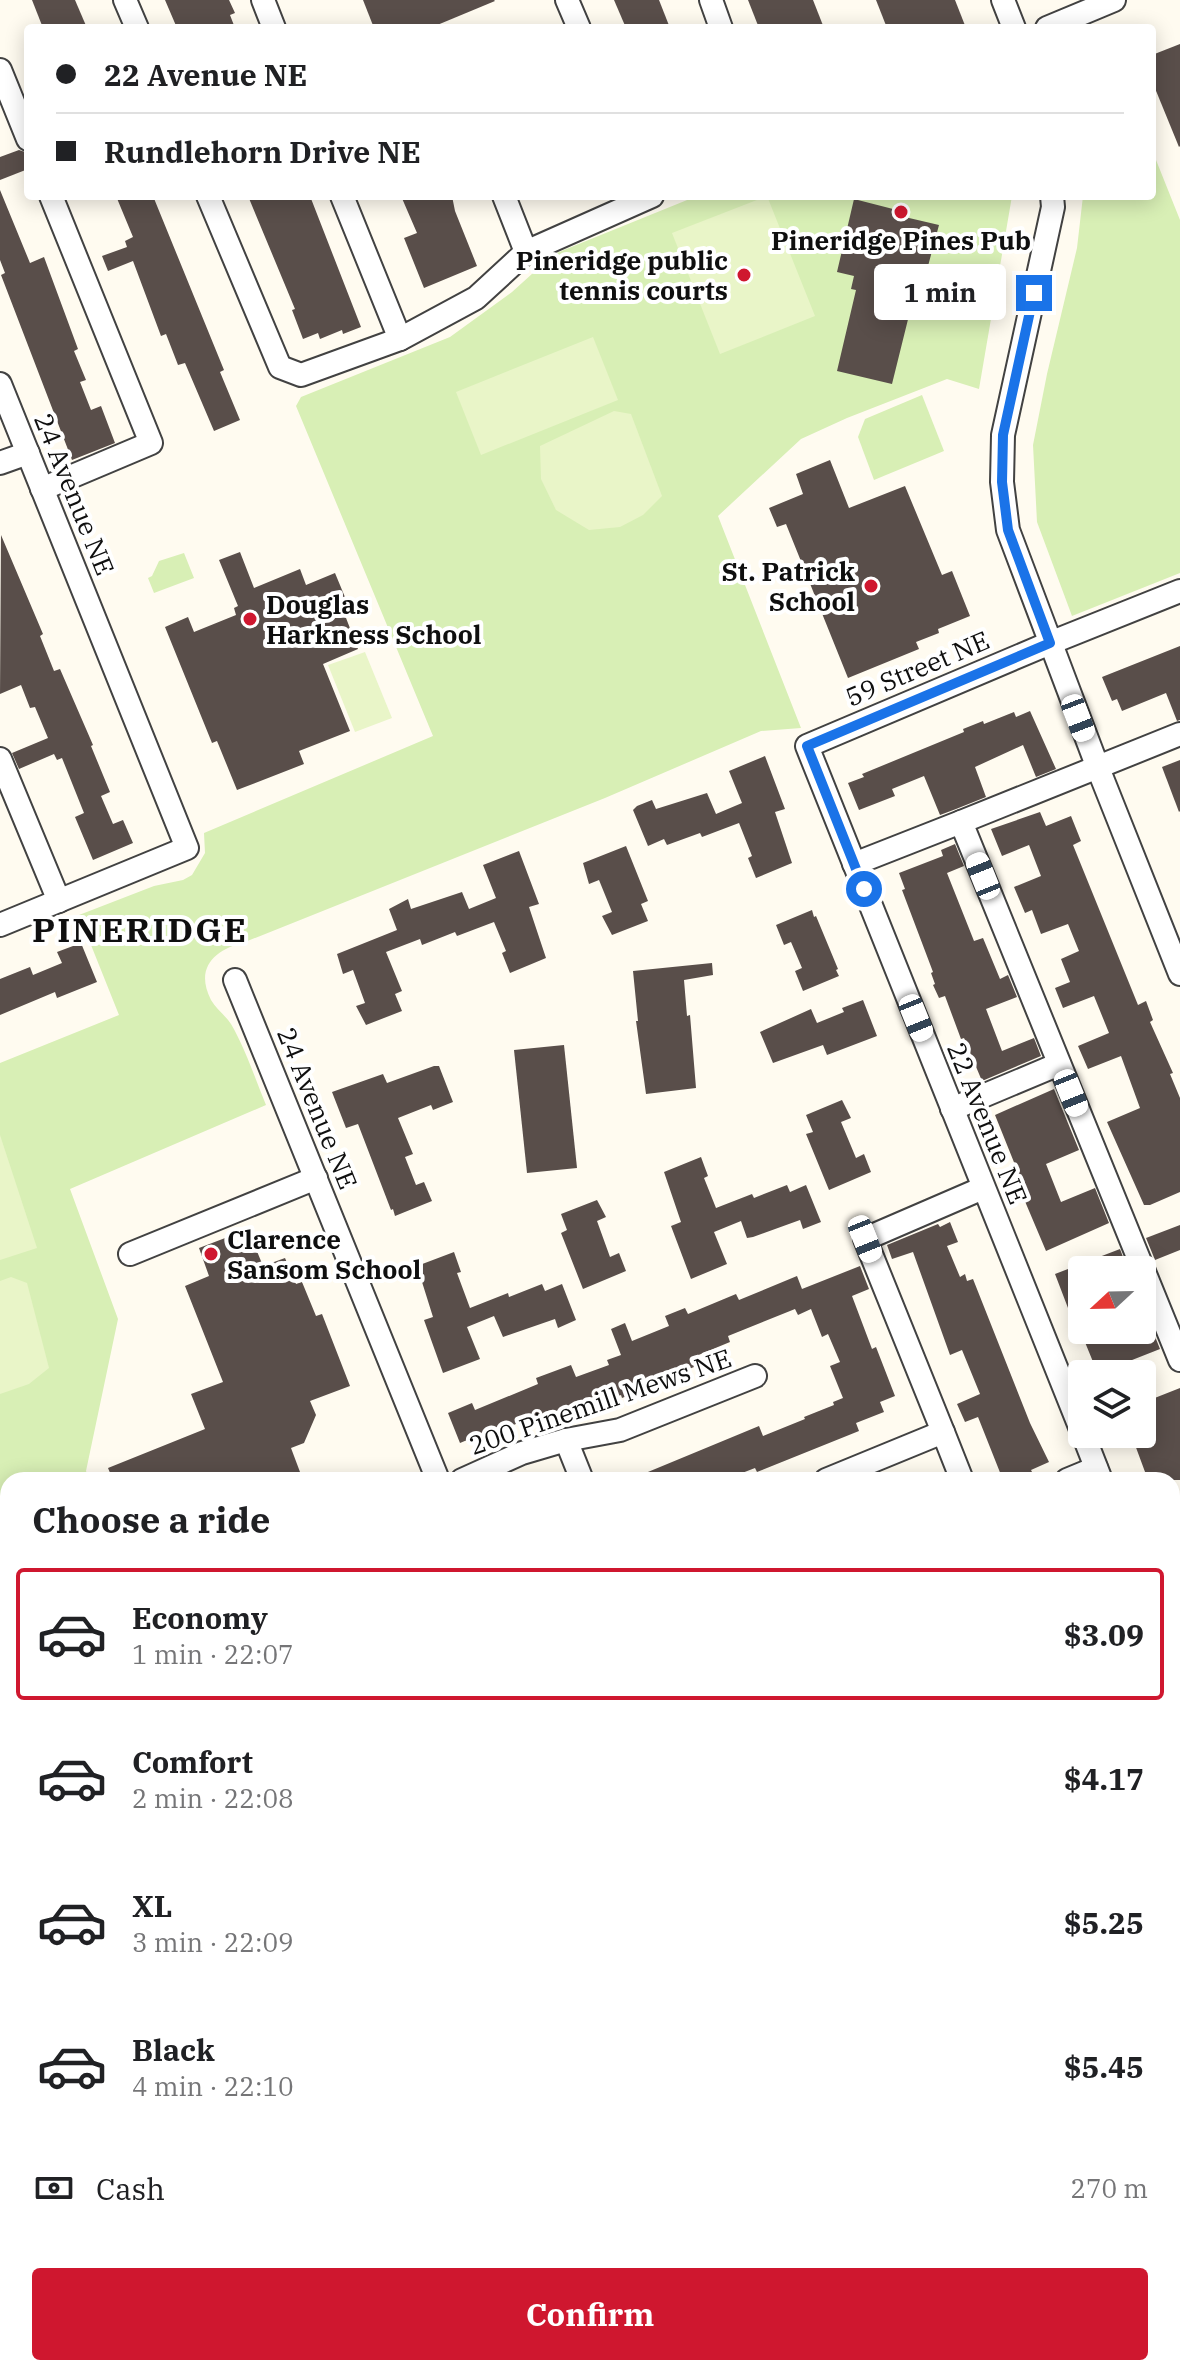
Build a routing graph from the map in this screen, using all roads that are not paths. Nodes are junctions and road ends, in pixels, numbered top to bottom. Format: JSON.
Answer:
{"nodes":[{"id":1,"x":125,"y":0,"type":"edge"},
{"id":2,"x":264,"y":0,"type":"edge"},
{"id":3,"x":567,"y":0,"type":"edge"},
{"id":4,"x":711,"y":0,"type":"edge"},
{"id":5,"x":1003,"y":0,"type":"edge"},
{"id":6,"x":1114,"y":0,"type":"edge"},
{"id":7,"x":135,"y":24,"type":"edge"},
{"id":8,"x":273,"y":24,"type":"edge"},
{"id":9,"x":577,"y":24,"type":"edge"},
{"id":10,"x":720,"y":24,"type":"edge"},
{"id":11,"x":1012,"y":24,"type":"edge"},
{"id":12,"x":1057,"y":24,"type":"edge"},
{"id":13,"x":0,"y":70,"type":"edge"},
{"id":14,"x":24,"y":129,"type":"edge"},
{"id":15,"x":53,"y":200,"type":"edge"},
{"id":16,"x":210,"y":200,"type":"edge"},
{"id":17,"x":344,"y":200,"type":"edge"},
{"id":18,"x":506,"y":200,"type":"edge"},
{"id":19,"x":641,"y":200,"type":"edge"},
{"id":20,"x":1052,"y":200,"type":"edge"},
{"id":21,"x":526,"y":252,"type":"junction"},
{"id":22,"x":400,"y":339,"type":"junction"},
{"id":23,"x":0,"y":384,"type":"edge"},
{"id":24,"x":28,"y":453,"type":"junction"},
{"id":25,"x":0,"y":463,"type":"edge"},
{"id":26,"x":42,"y":489,"type":"junction"},
{"id":27,"x":1180,"y":591,"type":"edge"},
{"id":28,"x":1050,"y":643,"type":"junction"},
{"id":29,"x":1180,"y":734,"type":"edge"},
{"id":30,"x":807,"y":746,"type":"joint"},
{"id":31,"x":0,"y":759,"type":"edge"},
{"id":32,"x":1098,"y":768,"type":"junction"},
{"id":33,"x":961,"y":822,"type":"junction"},
{"id":34,"x":854,"y":864,"type":"junction"},
{"id":35,"x":59,"y":901,"type":"junction"},
{"id":36,"x":0,"y":925,"type":"edge"},
{"id":37,"x":1180,"y":974,"type":"edge"},
{"id":38,"x":235,"y":980,"type":"dead end"},
{"id":39,"x":1059,"y":1064,"type":"junction"},
{"id":40,"x":952,"y":1109,"type":"junction"},
{"id":41,"x":316,"y":1178,"type":"junction"},
{"id":42,"x":983,"y":1188,"type":"junction"},
{"id":43,"x":130,"y":1254,"type":"dead end"},
{"id":44,"x":1180,"y":1360,"type":"edge"},
{"id":45,"x":755,"y":1376,"type":"dead end"},
{"id":46,"x":1068,"y":1398,"type":"edge"},
{"id":47,"x":943,"y":1432,"type":"junction"},
{"id":48,"x":566,"y":1440,"type":"junction"},
{"id":49,"x":1088,"y":1448,"type":"edge"},
{"id":50,"x":435,"y":1472,"type":"edge"},
{"id":51,"x":480,"y":1472,"type":"edge"},
{"id":52,"x":579,"y":1472,"type":"edge"},
{"id":53,"x":846,"y":1472,"type":"edge"},
{"id":54,"x":959,"y":1472,"type":"edge"},
{"id":55,"x":1098,"y":1472,"type":"edge"}],
"edges":[{"from":1,"to":7,"type":"street"},
{"from":2,"to":8,"type":"street"},
{"from":3,"to":9,"type":"street"},
{"from":4,"to":10,"type":"street"},
{"from":5,"to":11,"type":"street"},
{"from":6,"to":12,"type":"street"},
{"from":13,"to":14,"type":"street"},
{"from":15,"to":26,"type":"street"},
{"from":16,"to":22,"type":"street"},
{"from":17,"to":22,"type":"street"},
{"from":18,"to":21,"type":"street"},
{"from":19,"to":21,"type":"street"},
{"from":20,"to":28,"type":"street"},
{"from":21,"to":22,"type":"street"},
{"from":23,"to":24,"type":"street","name":"24 Avenue NE"},
{"from":24,"to":25,"type":"street"},
{"from":24,"to":26,"type":"street","name":"24 Avenue NE"},
{"from":26,"to":35,"type":"street","name":"24 Avenue NE"},
{"from":27,"to":28,"type":"street","name":"59 Street NE"},
{"from":28,"to":30,"type":"street","name":"59 Street NE"},
{"from":28,"to":32,"type":"street"},
{"from":29,"to":32,"type":"street"},
{"from":30,"to":34,"type":"street","name":"22 Avenue NE"},
{"from":31,"to":35,"type":"street"},
{"from":32,"to":33,"type":"street"},
{"from":32,"to":37,"type":"street"},
{"from":33,"to":34,"type":"street"},
{"from":33,"to":39,"type":"street"},
{"from":34,"to":40,"type":"street","name":"22 Avenue NE"},
{"from":35,"to":36,"type":"street"},
{"from":38,"to":41,"type":"street","name":"24 Avenue NE"},
{"from":39,"to":40,"type":"street"},
{"from":39,"to":44,"type":"street"},
{"from":40,"to":42,"type":"street","name":"22 Avenue NE"},
{"from":41,"to":43,"type":"street"},
{"from":41,"to":50,"type":"street","name":"24 Avenue NE"},
{"from":42,"to":46,"type":"street","name":"22 Avenue NE"},
{"from":42,"to":47,"type":"street"},
{"from":45,"to":48,"type":"street","name":"200 Pinemill Mews NE"},
{"from":47,"to":53,"type":"street"},
{"from":47,"to":54,"type":"street"},
{"from":48,"to":51,"type":"street","name":"200 Pinemill Mews NE"},
{"from":48,"to":52,"type":"street"},
{"from":49,"to":55,"type":"street","name":"22 Avenue NE"}]}
